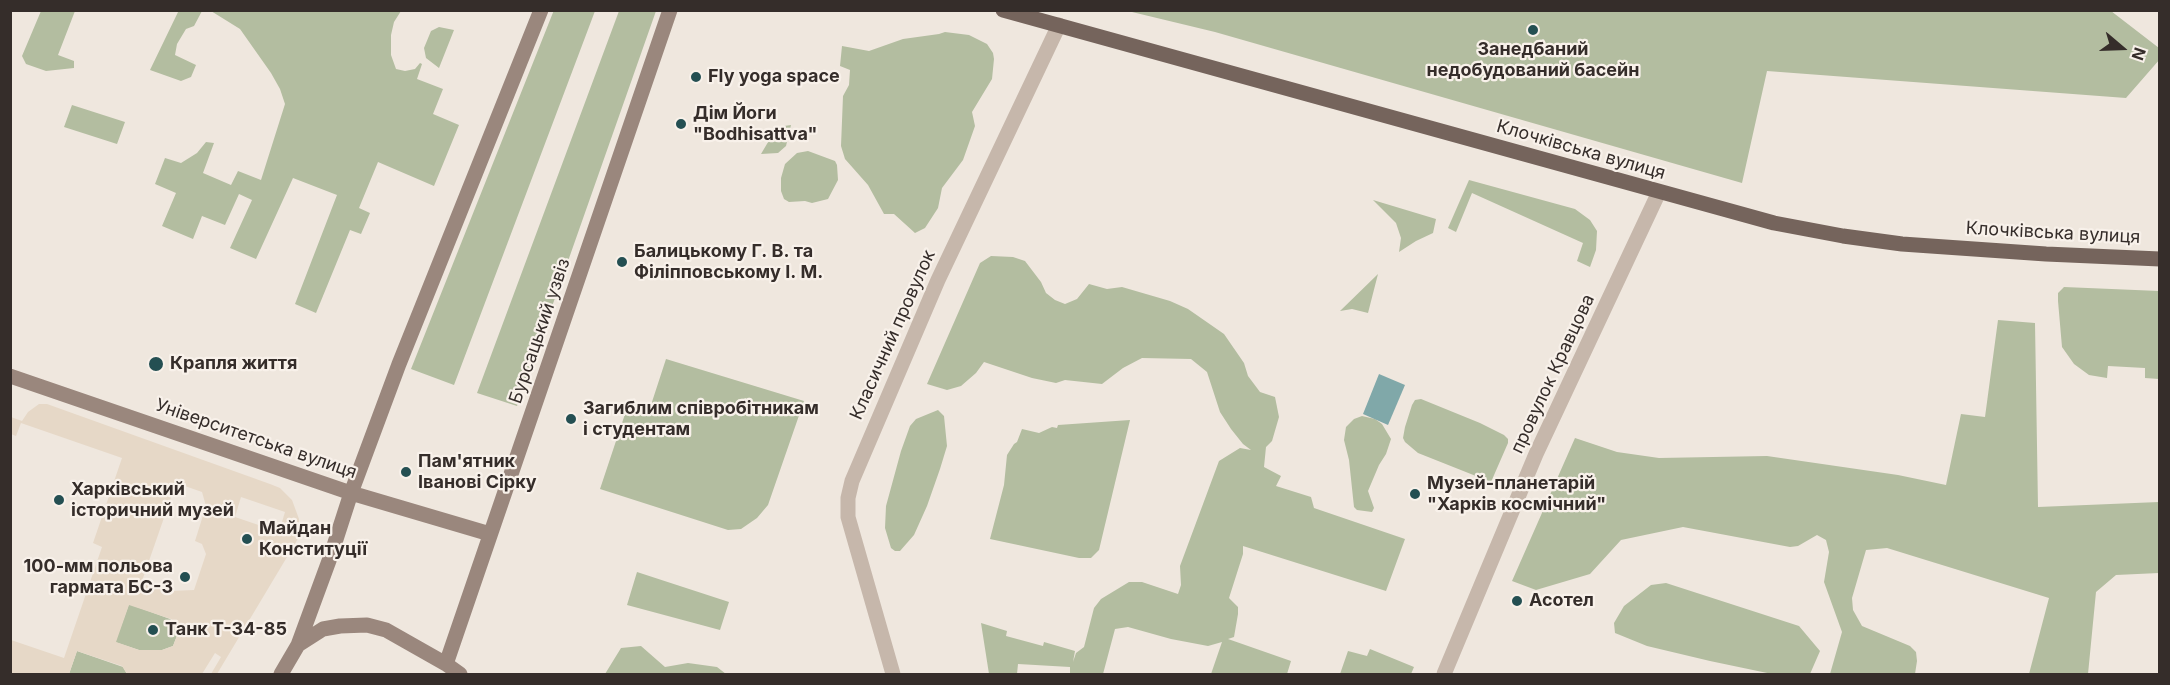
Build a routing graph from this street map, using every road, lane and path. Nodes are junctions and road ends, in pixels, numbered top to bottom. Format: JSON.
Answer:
{"nodes":[{"id":1,"x":541,"y":10,"type":"edge"},
{"id":2,"x":670,"y":10,"type":"edge"},
{"id":3,"x":1003,"y":10,"type":"edge"},
{"id":4,"x":1059,"y":25,"type":"junction"},
{"id":5,"x":1659,"y":192,"type":"junction"},
{"id":6,"x":2160,"y":258,"type":"edge"},
{"id":7,"x":10,"y":376,"type":"edge"},
{"id":8,"x":351,"y":493,"type":"junction"},
{"id":9,"x":490,"y":534,"type":"junction"},
{"id":10,"x":298,"y":645,"type":"junction"},
{"id":11,"x":446,"y":664,"type":"junction"},
{"id":12,"x":281,"y":675,"type":"edge"},
{"id":13,"x":460,"y":675,"type":"edge"},
{"id":14,"x":893,"y":675,"type":"edge"},
{"id":15,"x":1444,"y":675,"type":"edge"}],
"edges":[{"from":1,"to":8,"type":"street"},
{"from":2,"to":9,"type":"street","name":"Бурсацький узвіз"},
{"from":3,"to":4,"type":"main road","name":"Клочківська вулиця"},
{"from":4,"to":5,"type":"main road","name":"Клочківська вулиця"},
{"from":4,"to":14,"type":"street","name":"Класичний провулок"},
{"from":5,"to":6,"type":"main road","name":"Клочківська вулиця"},
{"from":5,"to":15,"type":"street","name":"провулок Кравцова"},
{"from":7,"to":8,"type":"street","name":"Університетська вулиця"},
{"from":8,"to":9,"type":"street","name":"Університетська вулиця"},
{"from":8,"to":10,"type":"street"},
{"from":9,"to":11,"type":"street","name":"Бурсацький узвіз"},
{"from":10,"to":11,"type":"street"},
{"from":10,"to":12,"type":"street"},
{"from":11,"to":13,"type":"street"}]}
